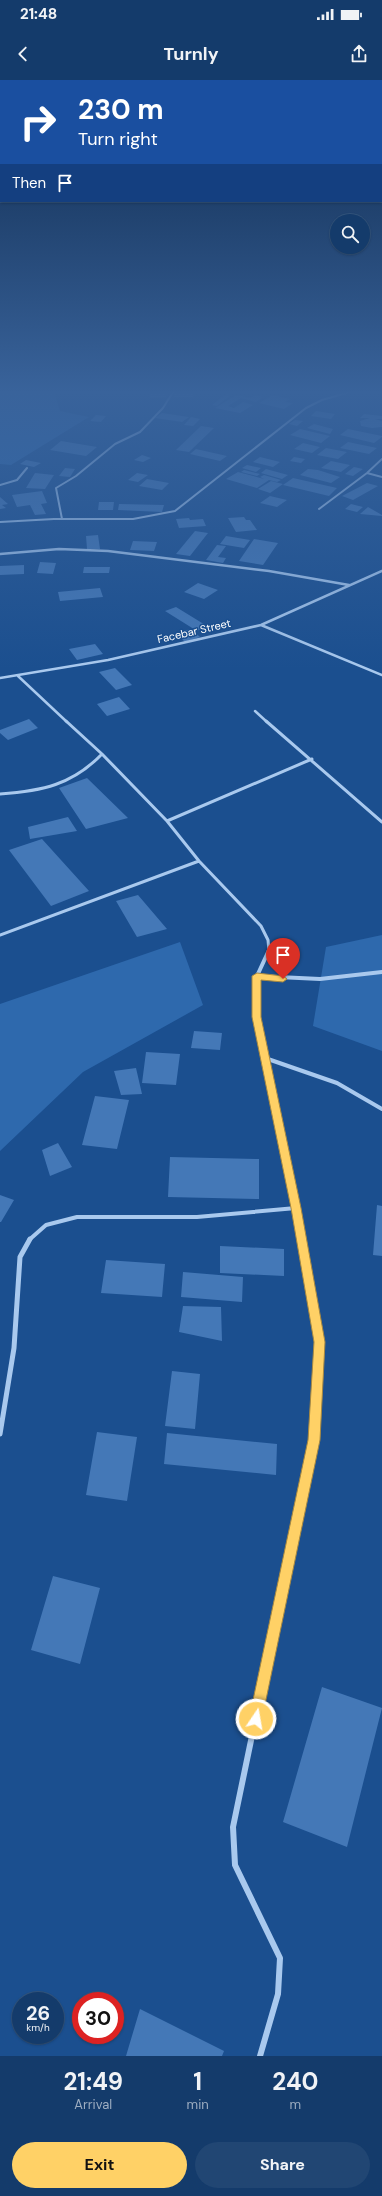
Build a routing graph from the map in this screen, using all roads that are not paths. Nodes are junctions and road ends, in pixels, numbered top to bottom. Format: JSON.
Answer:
{"nodes":[{"id":1,"x":62,"y":484,"type":"edge"},
{"id":2,"x":210,"y":484,"type":"edge"},
{"id":3,"x":352,"y":484,"type":"edge"},
{"id":4,"x":319,"y":509,"type":"dead end"},
{"id":5,"x":62,"y":519,"type":"junction"},
{"id":6,"x":0,"y":522,"type":"edge"},
{"id":7,"x":0,"y":554,"type":"edge"},
{"id":8,"x":382,"y":572,"type":"edge"},
{"id":9,"x":350,"y":586,"type":"junction"},
{"id":10,"x":261,"y":625,"type":"junction"},
{"id":11,"x":382,"y":675,"type":"edge"},
{"id":12,"x":18,"y":676,"type":"junction"},
{"id":13,"x":0,"y":678,"type":"edge"},
{"id":14,"x":255,"y":711,"type":"dead end"},
{"id":15,"x":102,"y":754,"type":"junction"},
{"id":16,"x":312,"y":759,"type":"junction"},
{"id":17,"x":0,"y":794,"type":"edge"},
{"id":18,"x":167,"y":821,"type":"junction"},
{"id":19,"x":382,"y":822,"type":"edge"},
{"id":20,"x":199,"y":860,"type":"junction"},
{"id":21,"x":0,"y":935,"type":"edge"},
{"id":22,"x":382,"y":972,"type":"edge"},
{"id":23,"x":257,"y":976,"type":"junction"},
{"id":24,"x":265,"y":1058,"type":"junction"},
{"id":25,"x":382,"y":1109,"type":"edge"},
{"id":26,"x":296,"y":1208,"type":"junction"},
{"id":27,"x":0,"y":1434,"type":"edge"},
{"id":28,"x":260,"y":2056,"type":"edge"}],
"edges":[{"from":1,"to":5,"type":"street"},
{"from":2,"to":5,"type":"street"},
{"from":3,"to":4,"type":"street"},
{"from":5,"to":6,"type":"street"},
{"from":7,"to":9,"type":"street"},
{"from":8,"to":9,"type":"street","name":"Facebar Street"},
{"from":9,"to":10,"type":"street","name":"Facebar Street"},
{"from":10,"to":11,"type":"street"},
{"from":10,"to":12,"type":"street","name":"Facebar Street"},
{"from":12,"to":13,"type":"street","name":"Facebar Street"},
{"from":12,"to":15,"type":"street"},
{"from":14,"to":16,"type":"street"},
{"from":15,"to":17,"type":"street"},
{"from":15,"to":18,"type":"street"},
{"from":16,"to":18,"type":"street"},
{"from":16,"to":19,"type":"street"},
{"from":18,"to":20,"type":"street"},
{"from":20,"to":21,"type":"street"},
{"from":20,"to":23,"type":"street"},
{"from":22,"to":23,"type":"street"},
{"from":23,"to":24,"type":"street"},
{"from":24,"to":25,"type":"street"},
{"from":24,"to":26,"type":"street"},
{"from":26,"to":27,"type":"street"},
{"from":26,"to":28,"type":"street"}]}
